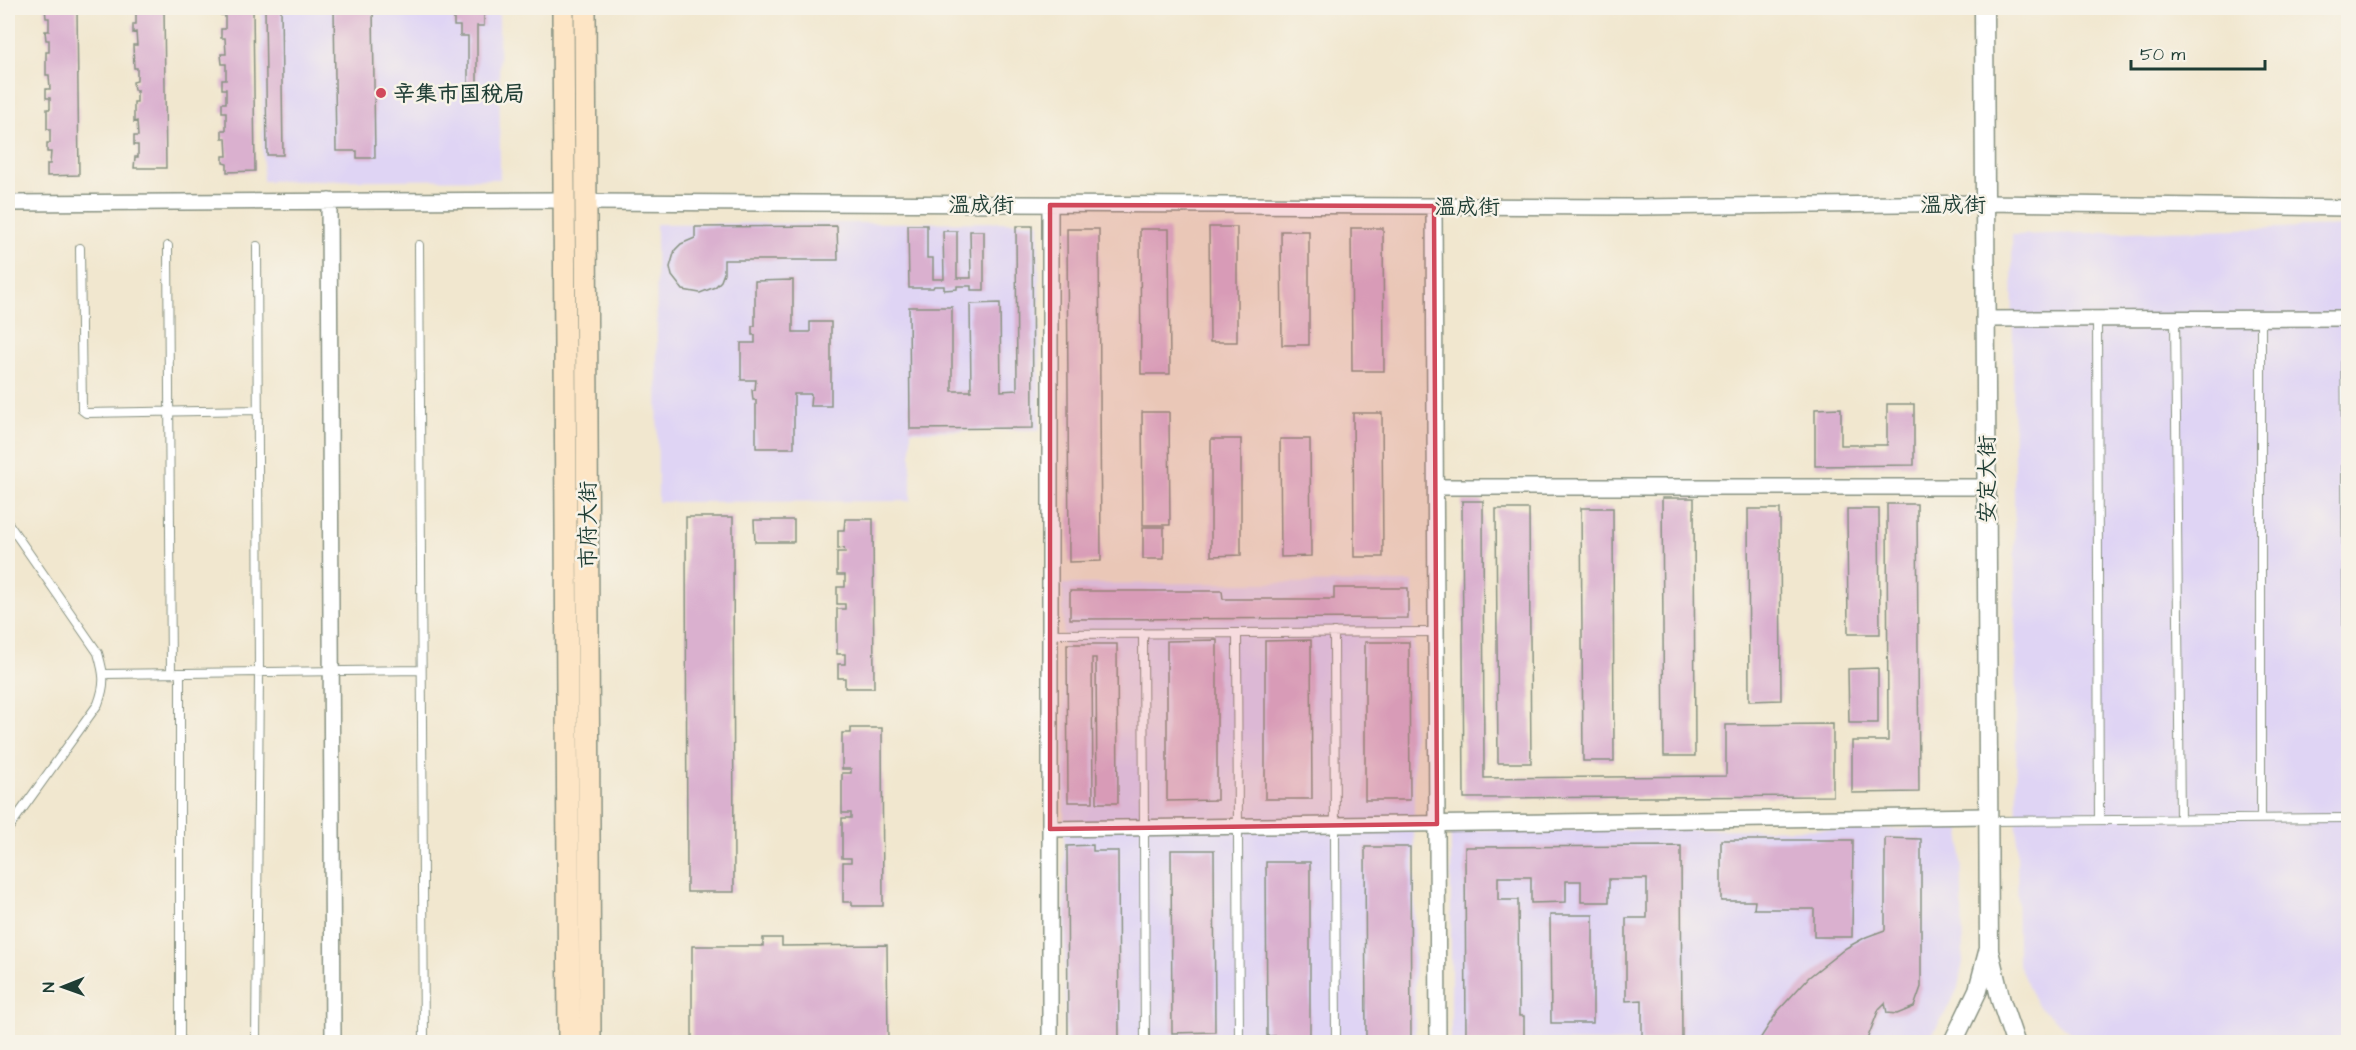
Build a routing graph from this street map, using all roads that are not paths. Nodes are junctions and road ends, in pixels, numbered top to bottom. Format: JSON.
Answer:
{"nodes":[{"id":1,"x":563,"y":8,"type":"edge"},
{"id":2,"x":585,"y":8,"type":"edge"},
{"id":3,"x":1984,"y":8,"type":"edge"},
{"id":4,"x":564,"y":200,"type":"junction"},
{"id":5,"x":329,"y":201,"type":"junction"},
{"id":6,"x":586,"y":202,"type":"junction"},
{"id":7,"x":8,"y":203,"type":"edge"},
{"id":8,"x":1985,"y":203,"type":"junction"},
{"id":9,"x":1050,"y":205,"type":"junction"},
{"id":10,"x":1434,"y":206,"type":"junction"},
{"id":11,"x":2349,"y":208,"type":"edge"},
{"id":12,"x":419,"y":245,"type":"dead end"},
{"id":13,"x":168,"y":246,"type":"dead end"},
{"id":14,"x":257,"y":246,"type":"dead end"},
{"id":15,"x":81,"y":248,"type":"dead end"},
{"id":16,"x":2175,"y":318,"type":"junction"},
{"id":17,"x":2261,"y":318,"type":"junction"},
{"id":18,"x":2347,"y":318,"type":"edge"},
{"id":19,"x":1985,"y":319,"type":"junction"},
{"id":20,"x":2097,"y":319,"type":"junction"},
{"id":21,"x":258,"y":410,"type":"junction"},
{"id":22,"x":170,"y":412,"type":"junction"},
{"id":23,"x":1436,"y":487,"type":"junction"},
{"id":24,"x":1986,"y":487,"type":"junction"},
{"id":25,"x":8,"y":523,"type":"edge"},
{"id":26,"x":1334,"y":632,"type":"junction"},
{"id":27,"x":1436,"y":632,"type":"junction"},
{"id":28,"x":1143,"y":633,"type":"junction"},
{"id":29,"x":1236,"y":633,"type":"junction"},
{"id":30,"x":1050,"y":634,"type":"junction"},
{"id":31,"x":421,"y":670,"type":"junction"},
{"id":32,"x":331,"y":671,"type":"junction"},
{"id":33,"x":259,"y":672,"type":"junction"},
{"id":34,"x":176,"y":673,"type":"junction"},
{"id":35,"x":104,"y":674,"type":"junction"},
{"id":36,"x":2349,"y":742,"type":"edge"},
{"id":37,"x":2261,"y":818,"type":"junction"},
{"id":38,"x":2349,"y":818,"type":"edge"},
{"id":39,"x":1988,"y":819,"type":"junction"},
{"id":40,"x":2180,"y":819,"type":"junction"},
{"id":41,"x":2099,"y":820,"type":"junction"},
{"id":42,"x":1437,"y":824,"type":"junction"},
{"id":43,"x":1335,"y":825,"type":"junction"},
{"id":44,"x":1238,"y":826,"type":"junction"},
{"id":45,"x":1144,"y":828,"type":"junction"},
{"id":46,"x":8,"y":829,"type":"edge"},
{"id":47,"x":1050,"y":829,"type":"junction"},
{"id":48,"x":1989,"y":951,"type":"junction"},
{"id":49,"x":180,"y":1042,"type":"edge"},
{"id":50,"x":256,"y":1042,"type":"edge"},
{"id":51,"x":333,"y":1042,"type":"edge"},
{"id":52,"x":424,"y":1042,"type":"edge"},
{"id":53,"x":568,"y":1042,"type":"edge"},
{"id":54,"x":590,"y":1042,"type":"edge"},
{"id":55,"x":1050,"y":1042,"type":"edge"},
{"id":56,"x":1145,"y":1042,"type":"edge"},
{"id":57,"x":1193,"y":1042,"type":"edge"},
{"id":58,"x":1239,"y":1042,"type":"edge"},
{"id":59,"x":1438,"y":1042,"type":"edge"},
{"id":60,"x":1953,"y":1042,"type":"edge"},
{"id":61,"x":2015,"y":1042,"type":"edge"}],
"edges":[{"from":1,"to":4,"type":"main road","name":"市府大街"},
{"from":2,"to":6,"type":"main road","name":"市府大街"},
{"from":3,"to":8,"type":"street","name":"安定大街"},
{"from":4,"to":5,"type":"street"},
{"from":4,"to":53,"type":"main road","name":"市府大街"},
{"from":5,"to":7,"type":"street"},
{"from":5,"to":32,"type":"street"},
{"from":6,"to":9,"type":"street","name":"温成街"},
{"from":6,"to":54,"type":"main road","name":"市府大街"},
{"from":8,"to":10,"type":"street","name":"温成街"},
{"from":8,"to":11,"type":"street","name":"温成街"},
{"from":8,"to":19,"type":"street","name":"安定大街"},
{"from":9,"to":10,"type":"street","name":"温成街"},
{"from":9,"to":30,"type":"street"},
{"from":10,"to":23,"type":"street"},
{"from":12,"to":31,"type":"lane"},
{"from":13,"to":22,"type":"lane"},
{"from":14,"to":21,"type":"lane"},
{"from":15,"to":22,"type":"lane"},
{"from":16,"to":17,"type":"street"},
{"from":16,"to":20,"type":"street"},
{"from":16,"to":40,"type":"lane"},
{"from":17,"to":18,"type":"street"},
{"from":17,"to":37,"type":"lane"},
{"from":18,"to":36,"type":"lane"},
{"from":19,"to":20,"type":"street"},
{"from":19,"to":24,"type":"street","name":"安定大街"},
{"from":20,"to":41,"type":"lane"},
{"from":21,"to":22,"type":"lane"},
{"from":21,"to":33,"type":"lane"},
{"from":22,"to":34,"type":"lane"},
{"from":23,"to":24,"type":"street"},
{"from":23,"to":27,"type":"street"},
{"from":24,"to":39,"type":"street","name":"安定大街"},
{"from":25,"to":35,"type":"lane"},
{"from":26,"to":27,"type":"lane"},
{"from":26,"to":29,"type":"lane"},
{"from":26,"to":43,"type":"lane"},
{"from":27,"to":42,"type":"street"},
{"from":28,"to":29,"type":"lane"},
{"from":28,"to":30,"type":"lane"},
{"from":28,"to":45,"type":"lane"},
{"from":29,"to":44,"type":"lane"},
{"from":30,"to":47,"type":"street"},
{"from":31,"to":32,"type":"lane"},
{"from":31,"to":52,"type":"lane"},
{"from":32,"to":33,"type":"lane"},
{"from":32,"to":51,"type":"street"},
{"from":33,"to":34,"type":"lane"},
{"from":33,"to":50,"type":"lane"},
{"from":34,"to":35,"type":"lane"},
{"from":34,"to":49,"type":"lane"},
{"from":35,"to":46,"type":"lane"},
{"from":37,"to":38,"type":"lane"},
{"from":37,"to":40,"type":"lane"},
{"from":39,"to":41,"type":"lane"},
{"from":39,"to":42,"type":"street"},
{"from":39,"to":48,"type":"street","name":"安定大街"},
{"from":40,"to":41,"type":"lane"},
{"from":42,"to":43,"type":"street"},
{"from":42,"to":59,"type":"street"},
{"from":43,"to":44,"type":"street"},
{"from":43,"to":58,"type":"lane"},
{"from":44,"to":45,"type":"street"},
{"from":44,"to":58,"type":"lane"},
{"from":45,"to":47,"type":"street"},
{"from":45,"to":56,"type":"lane"},
{"from":47,"to":55,"type":"street"},
{"from":48,"to":60,"type":"street"},
{"from":48,"to":61,"type":"street"},
{"from":57,"to":58,"type":"lane"}]}
